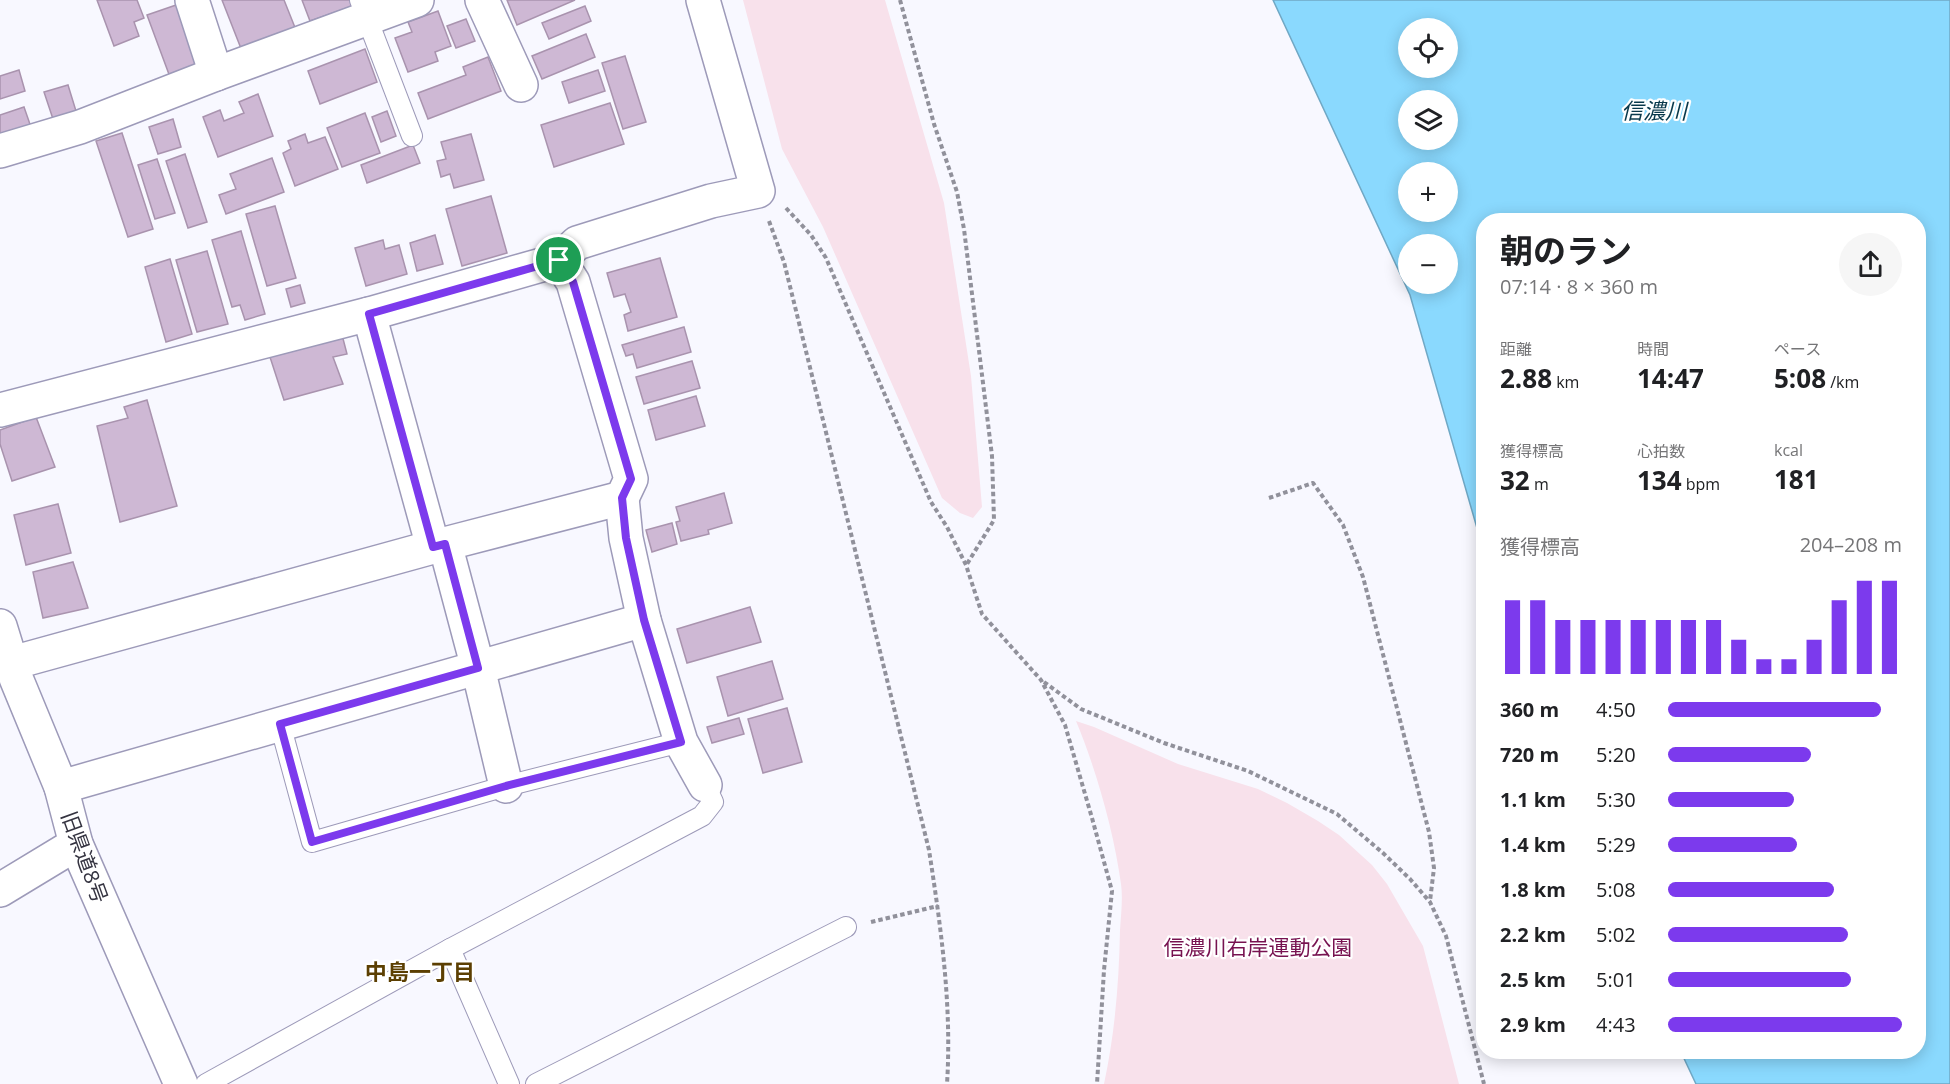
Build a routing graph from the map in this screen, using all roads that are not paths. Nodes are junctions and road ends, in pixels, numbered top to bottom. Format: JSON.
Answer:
{"nodes":[{"id":1,"x":192,"y":0,"type":"edge"},
{"id":2,"x":417,"y":0,"type":"edge"},
{"id":3,"x":482,"y":0,"type":"edge"},
{"id":4,"x":703,"y":0,"type":"edge"},
{"id":5,"x":363,"y":9,"type":"edge"},
{"id":6,"x":216,"y":74,"type":"junction"},
{"id":7,"x":521,"y":85,"type":"dead end"},
{"id":8,"x":412,"y":136,"type":"dead end"},
{"id":9,"x":0,"y":151,"type":"edge"},
{"id":10,"x":559,"y":260,"type":"junction"},
{"id":11,"x":369,"y":314,"type":"junction"},
{"id":12,"x":0,"y":410,"type":"edge"},
{"id":13,"x":622,"y":498,"type":"junction"},
{"id":14,"x":439,"y":546,"type":"junction"},
{"id":15,"x":644,"y":620,"type":"junction"},
{"id":16,"x":0,"y":626,"type":"edge"},
{"id":17,"x":478,"y":668,"type":"junction"},
{"id":18,"x":9,"y":674,"type":"edge"},
{"id":19,"x":280,"y":724,"type":"junction"},
{"id":20,"x":681,"y":742,"type":"junction"},
{"id":21,"x":705,"y":785,"type":"joint"},
{"id":22,"x":506,"y":786,"type":"junction"},
{"id":23,"x":61,"y":787,"type":"junction"},
{"id":24,"x":76,"y":844,"type":"junction"},
{"id":25,"x":0,"y":890,"type":"edge"},
{"id":26,"x":846,"y":927,"type":"road end"},
{"id":27,"x":450,"y":949,"type":"junction"},
{"id":28,"x":181,"y":1084,"type":"edge"},
{"id":29,"x":206,"y":1084,"type":"edge"},
{"id":30,"x":509,"y":1084,"type":"edge"},
{"id":31,"x":536,"y":1084,"type":"edge"}],
"edges":[{"from":1,"to":6,"type":"street"},
{"from":2,"to":5,"type":"street"},
{"from":3,"to":7,"type":"street"},
{"from":4,"to":10,"type":"street"},
{"from":5,"to":6,"type":"street"},
{"from":5,"to":8,"type":"lane"},
{"from":6,"to":9,"type":"street"},
{"from":10,"to":11,"type":"street"},
{"from":10,"to":13,"type":"street"},
{"from":11,"to":12,"type":"street"},
{"from":11,"to":14,"type":"street"},
{"from":13,"to":14,"type":"street"},
{"from":13,"to":15,"type":"street"},
{"from":14,"to":17,"type":"street"},
{"from":14,"to":18,"type":"street"},
{"from":15,"to":17,"type":"street"},
{"from":15,"to":20,"type":"street"},
{"from":16,"to":18,"type":"street","name":"旧県道8号"},
{"from":17,"to":19,"type":"street"},
{"from":17,"to":22,"type":"street"},
{"from":18,"to":23,"type":"street","name":"旧県道8号"},
{"from":19,"to":22,"type":"lane"},
{"from":19,"to":23,"type":"street"},
{"from":20,"to":21,"type":"street"},
{"from":20,"to":22,"type":"lane"},
{"from":21,"to":27,"type":"lane"},
{"from":23,"to":24,"type":"street","name":"旧県道8号"},
{"from":24,"to":25,"type":"street"},
{"from":24,"to":28,"type":"street","name":"旧県道8号"},
{"from":26,"to":31,"type":"lane"},
{"from":27,"to":29,"type":"lane"},
{"from":27,"to":30,"type":"lane"}]}
